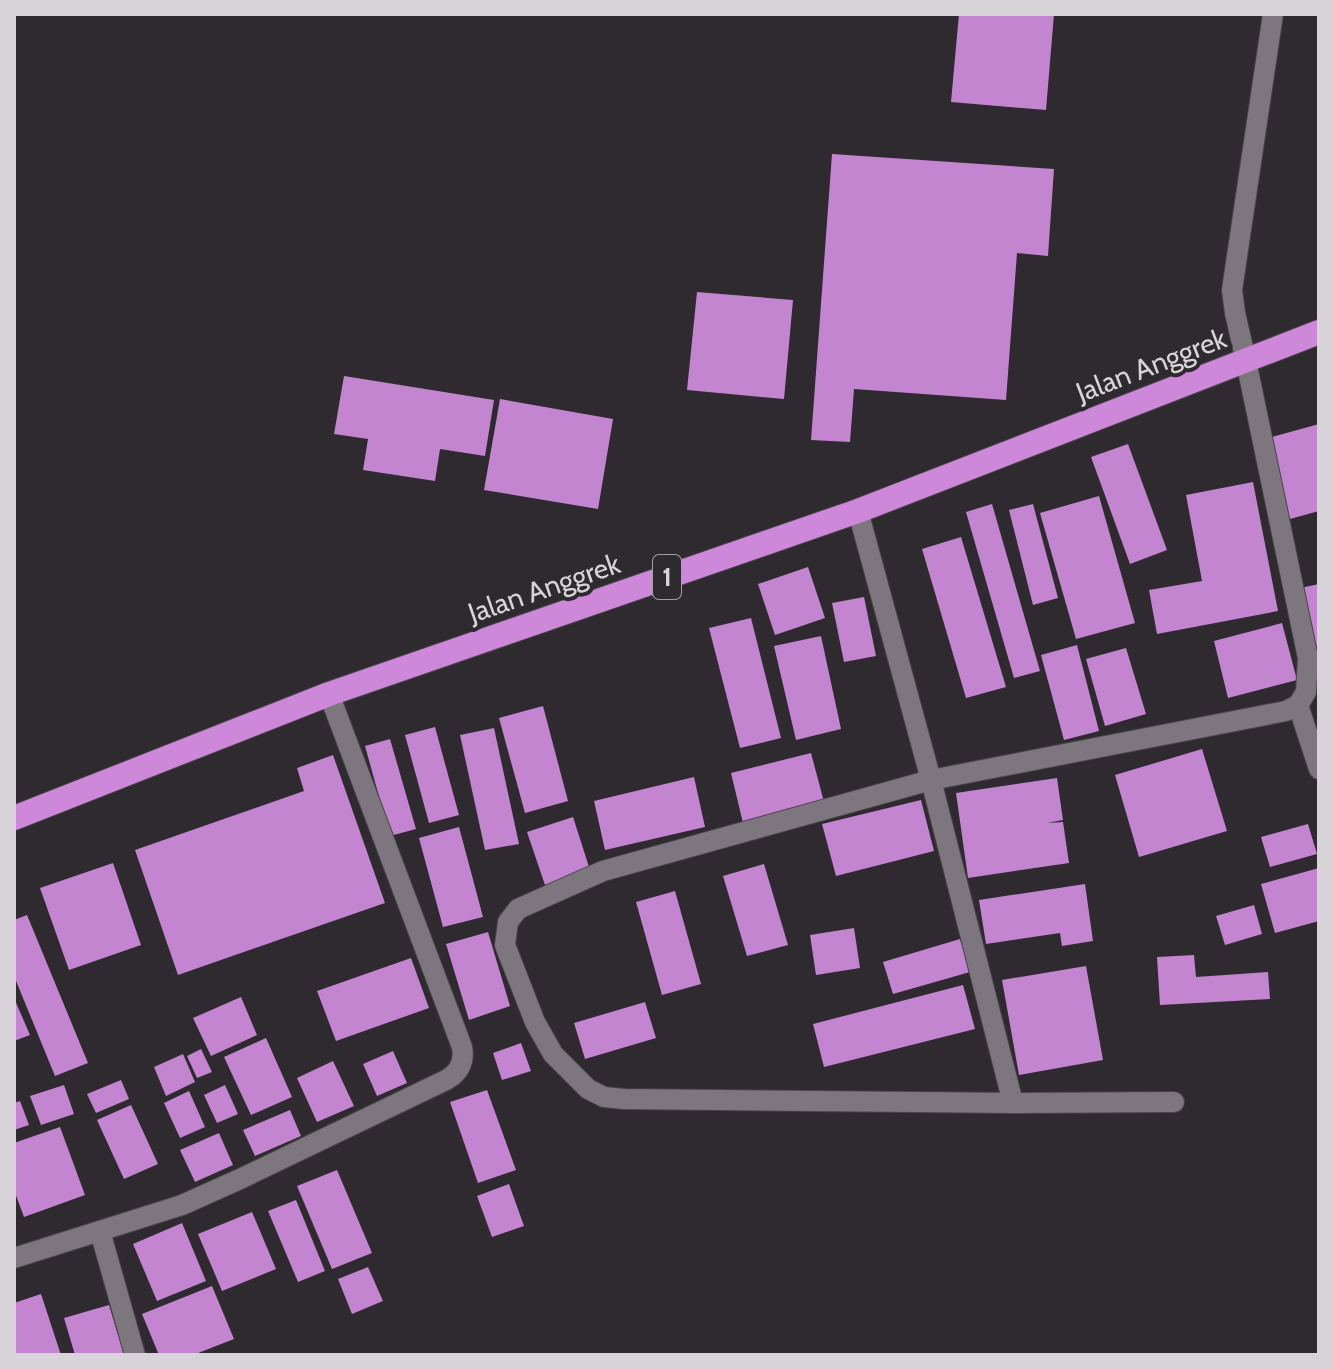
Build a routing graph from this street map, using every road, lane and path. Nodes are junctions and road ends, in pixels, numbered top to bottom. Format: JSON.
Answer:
{"nodes":[{"id":1,"x":1273,"y":14,"type":"edge"},
{"id":2,"x":1319,"y":332,"type":"edge"},
{"id":3,"x":1246,"y":361,"type":"junction"},
{"id":4,"x":858,"y":511,"type":"junction"},
{"id":5,"x":329,"y":694,"type":"junction"},
{"id":6,"x":1298,"y":705,"type":"junction"},
{"id":7,"x":1319,"y":769,"type":"edge"},
{"id":8,"x":931,"y":780,"type":"junction"},
{"id":9,"x":14,"y":818,"type":"edge"},
{"id":10,"x":1174,"y":1102,"type":"dead end"},
{"id":11,"x":1013,"y":1103,"type":"junction"},
{"id":12,"x":100,"y":1231,"type":"junction"},
{"id":13,"x":14,"y":1258,"type":"edge"},
{"id":14,"x":135,"y":1355,"type":"edge"}],
"edges":[{"from":1,"to":3,"type":"street"},
{"from":2,"to":3,"type":"highway","name":"Jalan Anggrek","number":"1"},
{"from":3,"to":4,"type":"highway","name":"Jalan Anggrek","number":"1"},
{"from":3,"to":6,"type":"street"},
{"from":4,"to":5,"type":"highway","name":"Jalan Anggrek","number":"1"},
{"from":4,"to":8,"type":"street"},
{"from":5,"to":9,"type":"highway","name":"Jalan Anggrek","number":"1"},
{"from":5,"to":12,"type":"street"},
{"from":6,"to":7,"type":"street"},
{"from":6,"to":8,"type":"street"},
{"from":8,"to":11,"type":"street"},
{"from":8,"to":11,"type":"street"},
{"from":10,"to":11,"type":"street"},
{"from":12,"to":13,"type":"street"},
{"from":12,"to":14,"type":"street"}]}
